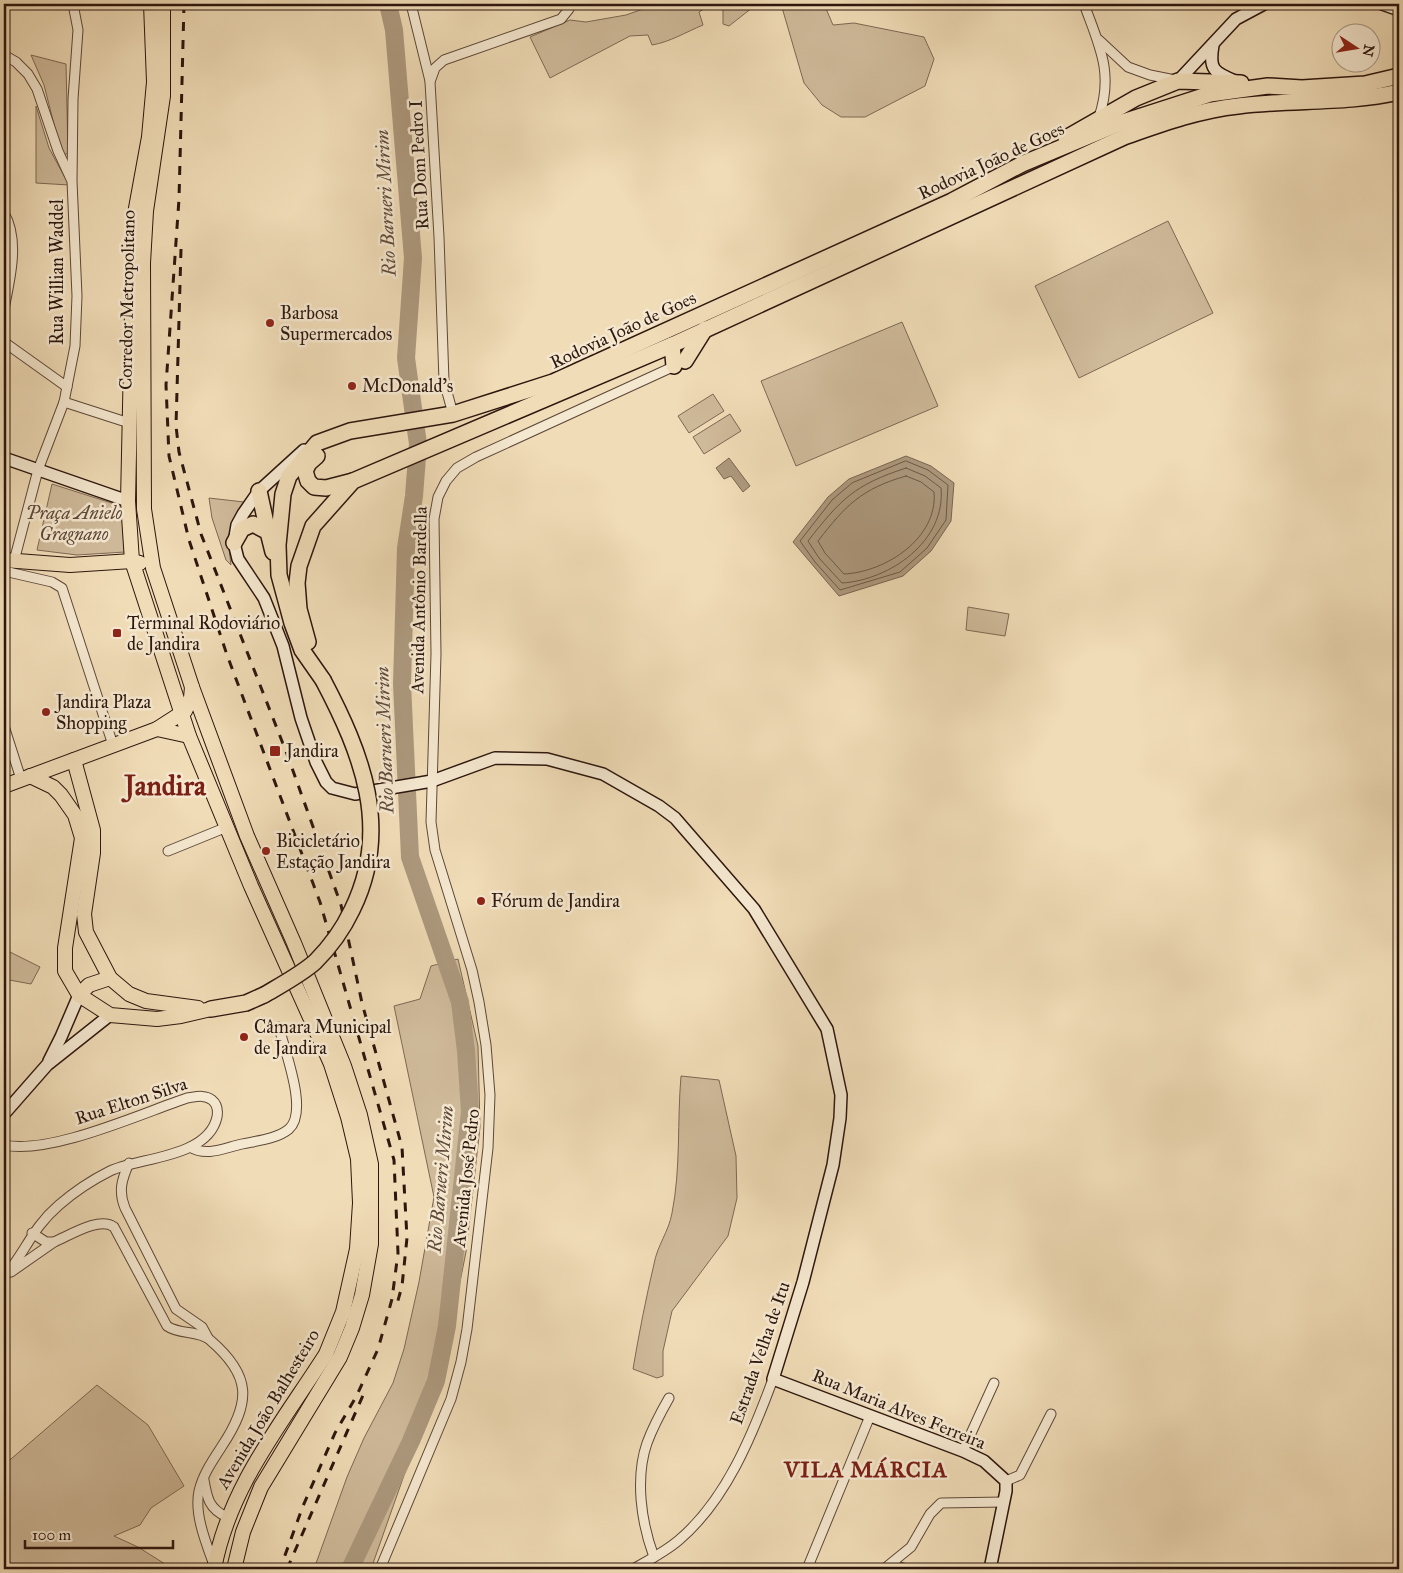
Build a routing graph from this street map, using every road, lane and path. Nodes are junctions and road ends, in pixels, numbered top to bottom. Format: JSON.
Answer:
{"nodes":[{"id":1,"x":74,"y":4,"type":"edge"},
{"id":2,"x":152,"y":4,"type":"edge"},
{"id":3,"x":163,"y":4,"type":"edge"},
{"id":4,"x":411,"y":4,"type":"edge"},
{"id":5,"x":570,"y":4,"type":"edge"},
{"id":6,"x":1084,"y":4,"type":"edge"},
{"id":7,"x":1264,"y":4,"type":"edge"},
{"id":8,"x":1382,"y":4,"type":"edge"},
{"id":9,"x":1399,"y":10,"type":"edge"},
{"id":10,"x":1098,"y":40,"type":"junction"},
{"id":11,"x":1213,"y":44,"type":"junction"},
{"id":12,"x":4,"y":55,"type":"edge"},
{"id":13,"x":1399,"y":76,"type":"edge"},
{"id":14,"x":1178,"y":81,"type":"junction"},
{"id":15,"x":430,"y":82,"type":"junction"},
{"id":16,"x":1238,"y":82,"type":"junction"},
{"id":17,"x":1268,"y":86,"type":"junction"},
{"id":18,"x":1399,"y":92,"type":"edge"},
{"id":19,"x":1099,"y":117,"type":"junction"},
{"id":20,"x":1022,"y":164,"type":"junction"},
{"id":21,"x":72,"y":181,"type":"junction"},
{"id":22,"x":4,"y":213,"type":"edge"},
{"id":23,"x":4,"y":309,"type":"edge"},
{"id":24,"x":705,"y":329,"type":"junction"},
{"id":25,"x":4,"y":342,"type":"edge"},
{"id":26,"x":672,"y":345,"type":"junction"},
{"id":27,"x":680,"y":364,"type":"junction"},
{"id":28,"x":67,"y":387,"type":"junction"},
{"id":29,"x":64,"y":402,"type":"junction"},
{"id":30,"x":453,"y":414,"type":"junction"},
{"id":31,"x":123,"y":421,"type":"dead end"},
{"id":32,"x":335,"y":436,"type":"junction"},
{"id":33,"x":317,"y":443,"type":"junction"},
{"id":34,"x":444,"y":443,"type":"junction"},
{"id":35,"x":4,"y":458,"type":"edge"},
{"id":36,"x":38,"y":470,"type":"junction"},
{"id":37,"x":353,"y":481,"type":"junction"},
{"id":38,"x":259,"y":492,"type":"junction"},
{"id":39,"x":128,"y":500,"type":"junction"},
{"id":40,"x":268,"y":532,"type":"junction"},
{"id":41,"x":234,"y":543,"type":"junction"},
{"id":42,"x":9,"y":561,"type":"edge"},
{"id":43,"x":132,"y":561,"type":"junction"},
{"id":44,"x":152,"y":568,"type":"junction"},
{"id":45,"x":4,"y":571,"type":"edge"},
{"id":46,"x":280,"y":575,"type":"junction"},
{"id":47,"x":314,"y":666,"type":"junction"},
{"id":48,"x":192,"y":687,"type":"junction"},
{"id":49,"x":181,"y":714,"type":"junction"},
{"id":50,"x":4,"y":726,"type":"edge"},
{"id":51,"x":157,"y":729,"type":"junction"},
{"id":52,"x":189,"y":736,"type":"junction"},
{"id":53,"x":114,"y":745,"type":"junction"},
{"id":54,"x":74,"y":760,"type":"junction"},
{"id":55,"x":26,"y":778,"type":"junction"},
{"id":56,"x":427,"y":782,"type":"junction"},
{"id":57,"x":4,"y":786,"type":"edge"},
{"id":58,"x":226,"y":827,"type":"junction"},
{"id":59,"x":168,"y":851,"type":"dead end"},
{"id":60,"x":110,"y":978,"type":"junction"},
{"id":61,"x":128,"y":994,"type":"junction"},
{"id":62,"x":79,"y":995,"type":"junction"},
{"id":63,"x":212,"y":1009,"type":"junction"},
{"id":64,"x":110,"y":1015,"type":"junction"},
{"id":65,"x":279,"y":1027,"type":"dead end"},
{"id":66,"x":47,"y":1065,"type":"junction"},
{"id":67,"x":4,"y":1114,"type":"edge"},
{"id":68,"x":4,"y":1145,"type":"edge"},
{"id":69,"x":190,"y":1147,"type":"junction"},
{"id":70,"x":129,"y":1163,"type":"junction"},
{"id":71,"x":32,"y":1233,"type":"junction"},
{"id":72,"x":54,"y":1242,"type":"junction"},
{"id":73,"x":4,"y":1277,"type":"edge"},
{"id":74,"x":208,"y":1338,"type":"junction"},
{"id":75,"x":773,"y":1379,"type":"junction"},
{"id":76,"x":994,"y":1383,"type":"dead end"},
{"id":77,"x":669,"y":1398,"type":"dead end"},
{"id":78,"x":1051,"y":1414,"type":"dead end"},
{"id":79,"x":870,"y":1416,"type":"junction"},
{"id":80,"x":963,"y":1451,"type":"junction"},
{"id":81,"x":204,"y":1479,"type":"junction"},
{"id":82,"x":1006,"y":1481,"type":"junction"},
{"id":83,"x":1004,"y":1502,"type":"junction"},
{"id":84,"x":227,"y":1517,"type":"junction"},
{"id":85,"x":654,"y":1557,"type":"junction"},
{"id":86,"x":888,"y":1567,"type":"edge"},
{"id":87,"x":217,"y":1568,"type":"edge"},
{"id":88,"x":234,"y":1569,"type":"edge"},
{"id":89,"x":380,"y":1569,"type":"edge"},
{"id":90,"x":633,"y":1569,"type":"edge"},
{"id":91,"x":807,"y":1569,"type":"edge"},
{"id":92,"x":908,"y":1569,"type":"edge"},
{"id":93,"x":990,"y":1569,"type":"edge"}],
"edges":[{"from":1,"to":21,"type":"street","name":"Rua Willian Waddel"},
{"from":2,"to":39,"type":"main road","name":"Avenida João Balhesteiro"},
{"from":3,"to":44,"type":"main road","name":"Corredor Metropolitano"},
{"from":4,"to":15,"type":"street"},
{"from":5,"to":15,"type":"street","name":"Rua Dom Pedro I"},
{"from":6,"to":10,"type":"street"},
{"from":7,"to":11,"type":"street"},
{"from":8,"to":9,"type":"street"},
{"from":10,"to":14,"type":"street"},
{"from":10,"to":19,"type":"street"},
{"from":11,"to":14,"type":"street"},
{"from":11,"to":16,"type":"street"},
{"from":12,"to":21,"type":"street"},
{"from":13,"to":17,"type":"highway","name":"Rodovia João de Goes"},
{"from":14,"to":16,"type":"highway"},
{"from":14,"to":19,"type":"highway"},
{"from":15,"to":30,"type":"street","name":"Rua Dom Pedro I"},
{"from":16,"to":17,"type":"highway"},
{"from":17,"to":20,"type":"highway","name":"Rodovia João de Goes"},
{"from":18,"to":24,"type":"highway","name":"Rodovia João de Goes"},
{"from":19,"to":20,"type":"highway"},
{"from":20,"to":30,"type":"highway","name":"Rodovia João de Goes"},
{"from":21,"to":28,"type":"street","name":"Rua Willian Waddel"},
{"from":22,"to":23,"type":"street"},
{"from":24,"to":26,"type":"highway","name":"Rodovia João de Goes"},
{"from":24,"to":27,"type":"highway"},
{"from":25,"to":28,"type":"street"},
{"from":26,"to":27,"type":"highway"},
{"from":26,"to":34,"type":"highway","name":"Rodovia João de Goes"},
{"from":27,"to":56,"type":"street","name":"Avenida Antônio Bardella"},
{"from":28,"to":29,"type":"street","name":"Rua Willian Waddel"},
{"from":29,"to":31,"type":"street"},
{"from":29,"to":36,"type":"street","name":"Rua Willian Waddel"},
{"from":30,"to":32,"type":"highway","name":"Rodovia João de Goes"},
{"from":30,"to":34,"type":"highway"},
{"from":32,"to":33,"type":"highway","name":"Rodovia João de Goes"},
{"from":32,"to":37,"type":"highway"},
{"from":33,"to":38,"type":"street"},
{"from":33,"to":46,"type":"highway","name":"Rodovia João de Goes"},
{"from":34,"to":37,"type":"highway","name":"Rodovia João de Goes"},
{"from":35,"to":36,"type":"street"},
{"from":36,"to":39,"type":"street"},
{"from":36,"to":42,"type":"street","name":"Rua Willian Waddel"},
{"from":37,"to":47,"type":"highway"},
{"from":38,"to":40,"type":"highway"},
{"from":38,"to":41,"type":"street"},
{"from":39,"to":43,"type":"main road","name":"Avenida João Balhesteiro"},
{"from":40,"to":41,"type":"highway"},
{"from":40,"to":46,"type":"highway"},
{"from":41,"to":56,"type":"street","name":"Estrada Velha de Itu"},
{"from":42,"to":43,"type":"main road"},
{"from":43,"to":44,"type":"main road"},
{"from":43,"to":49,"type":"main road","name":"Avenida João Balhesteiro"},
{"from":44,"to":48,"type":"main road","name":"Avenida João Balhesteiro"},
{"from":45,"to":53,"type":"street"},
{"from":46,"to":47,"type":"highway","name":"Rodovia João de Goes"},
{"from":47,"to":63,"type":"highway","name":"Rodovia João de Goes","bridge":true},
{"from":48,"to":49,"type":"main road"},
{"from":48,"to":88,"type":"main road","name":"Avenida João Balhesteiro"},
{"from":49,"to":51,"type":"main road"},
{"from":49,"to":52,"type":"main road","name":"Avenida João Balhesteiro"},
{"from":50,"to":55,"type":"street"},
{"from":51,"to":52,"type":"main road"},
{"from":51,"to":53,"type":"main road"},
{"from":52,"to":58,"type":"main road","name":"Avenida João Balhesteiro"},
{"from":53,"to":54,"type":"main road"},
{"from":54,"to":55,"type":"main road"},
{"from":54,"to":60,"type":"main road"},
{"from":55,"to":57,"type":"main road"},
{"from":55,"to":62,"type":"main road"},
{"from":56,"to":75,"type":"street","name":"Estrada Velha de Itu"},
{"from":56,"to":89,"type":"street","name":"Avenida José Pedro"},
{"from":58,"to":59,"type":"street"},
{"from":58,"to":84,"type":"main road","name":"Avenida João Balhesteiro"},
{"from":60,"to":61,"type":"main road"},
{"from":60,"to":62,"type":"main road"},
{"from":61,"to":63,"type":"main road"},
{"from":61,"to":64,"type":"main road"},
{"from":62,"to":64,"type":"main road"},
{"from":62,"to":66,"type":"street"},
{"from":63,"to":64,"type":"main road"},
{"from":64,"to":66,"type":"street"},
{"from":65,"to":69,"type":"street"},
{"from":66,"to":67,"type":"street"},
{"from":68,"to":69,"type":"street","name":"Rua Elton Silva"},
{"from":69,"to":70,"type":"street","name":"Rua Elton Silva"},
{"from":70,"to":71,"type":"street","name":"Rua Elton Silva"},
{"from":70,"to":74,"type":"street"},
{"from":71,"to":72,"type":"street"},
{"from":71,"to":73,"type":"street","name":"Rua Elton Silva"},
{"from":72,"to":73,"type":"street"},
{"from":72,"to":74,"type":"street"},
{"from":74,"to":81,"type":"street"},
{"from":75,"to":79,"type":"street","name":"Rua Maria Alves Ferreira"},
{"from":75,"to":85,"type":"street","name":"Estrada Velha de Itu"},
{"from":76,"to":80,"type":"street"},
{"from":77,"to":85,"type":"street"},
{"from":78,"to":82,"type":"street"},
{"from":79,"to":80,"type":"street","name":"Rua Maria Alves Ferreira"},
{"from":79,"to":91,"type":"street"},
{"from":80,"to":82,"type":"street","name":"Rua Maria Alves Ferreira"},
{"from":81,"to":84,"type":"street"},
{"from":81,"to":87,"type":"street"},
{"from":82,"to":83,"type":"street"},
{"from":83,"to":86,"type":"street"},
{"from":83,"to":93,"type":"street"},
{"from":84,"to":87,"type":"main road"},
{"from":85,"to":90,"type":"street","name":"Estrada Velha de Itu"},
{"from":86,"to":92,"type":"street"}]}
